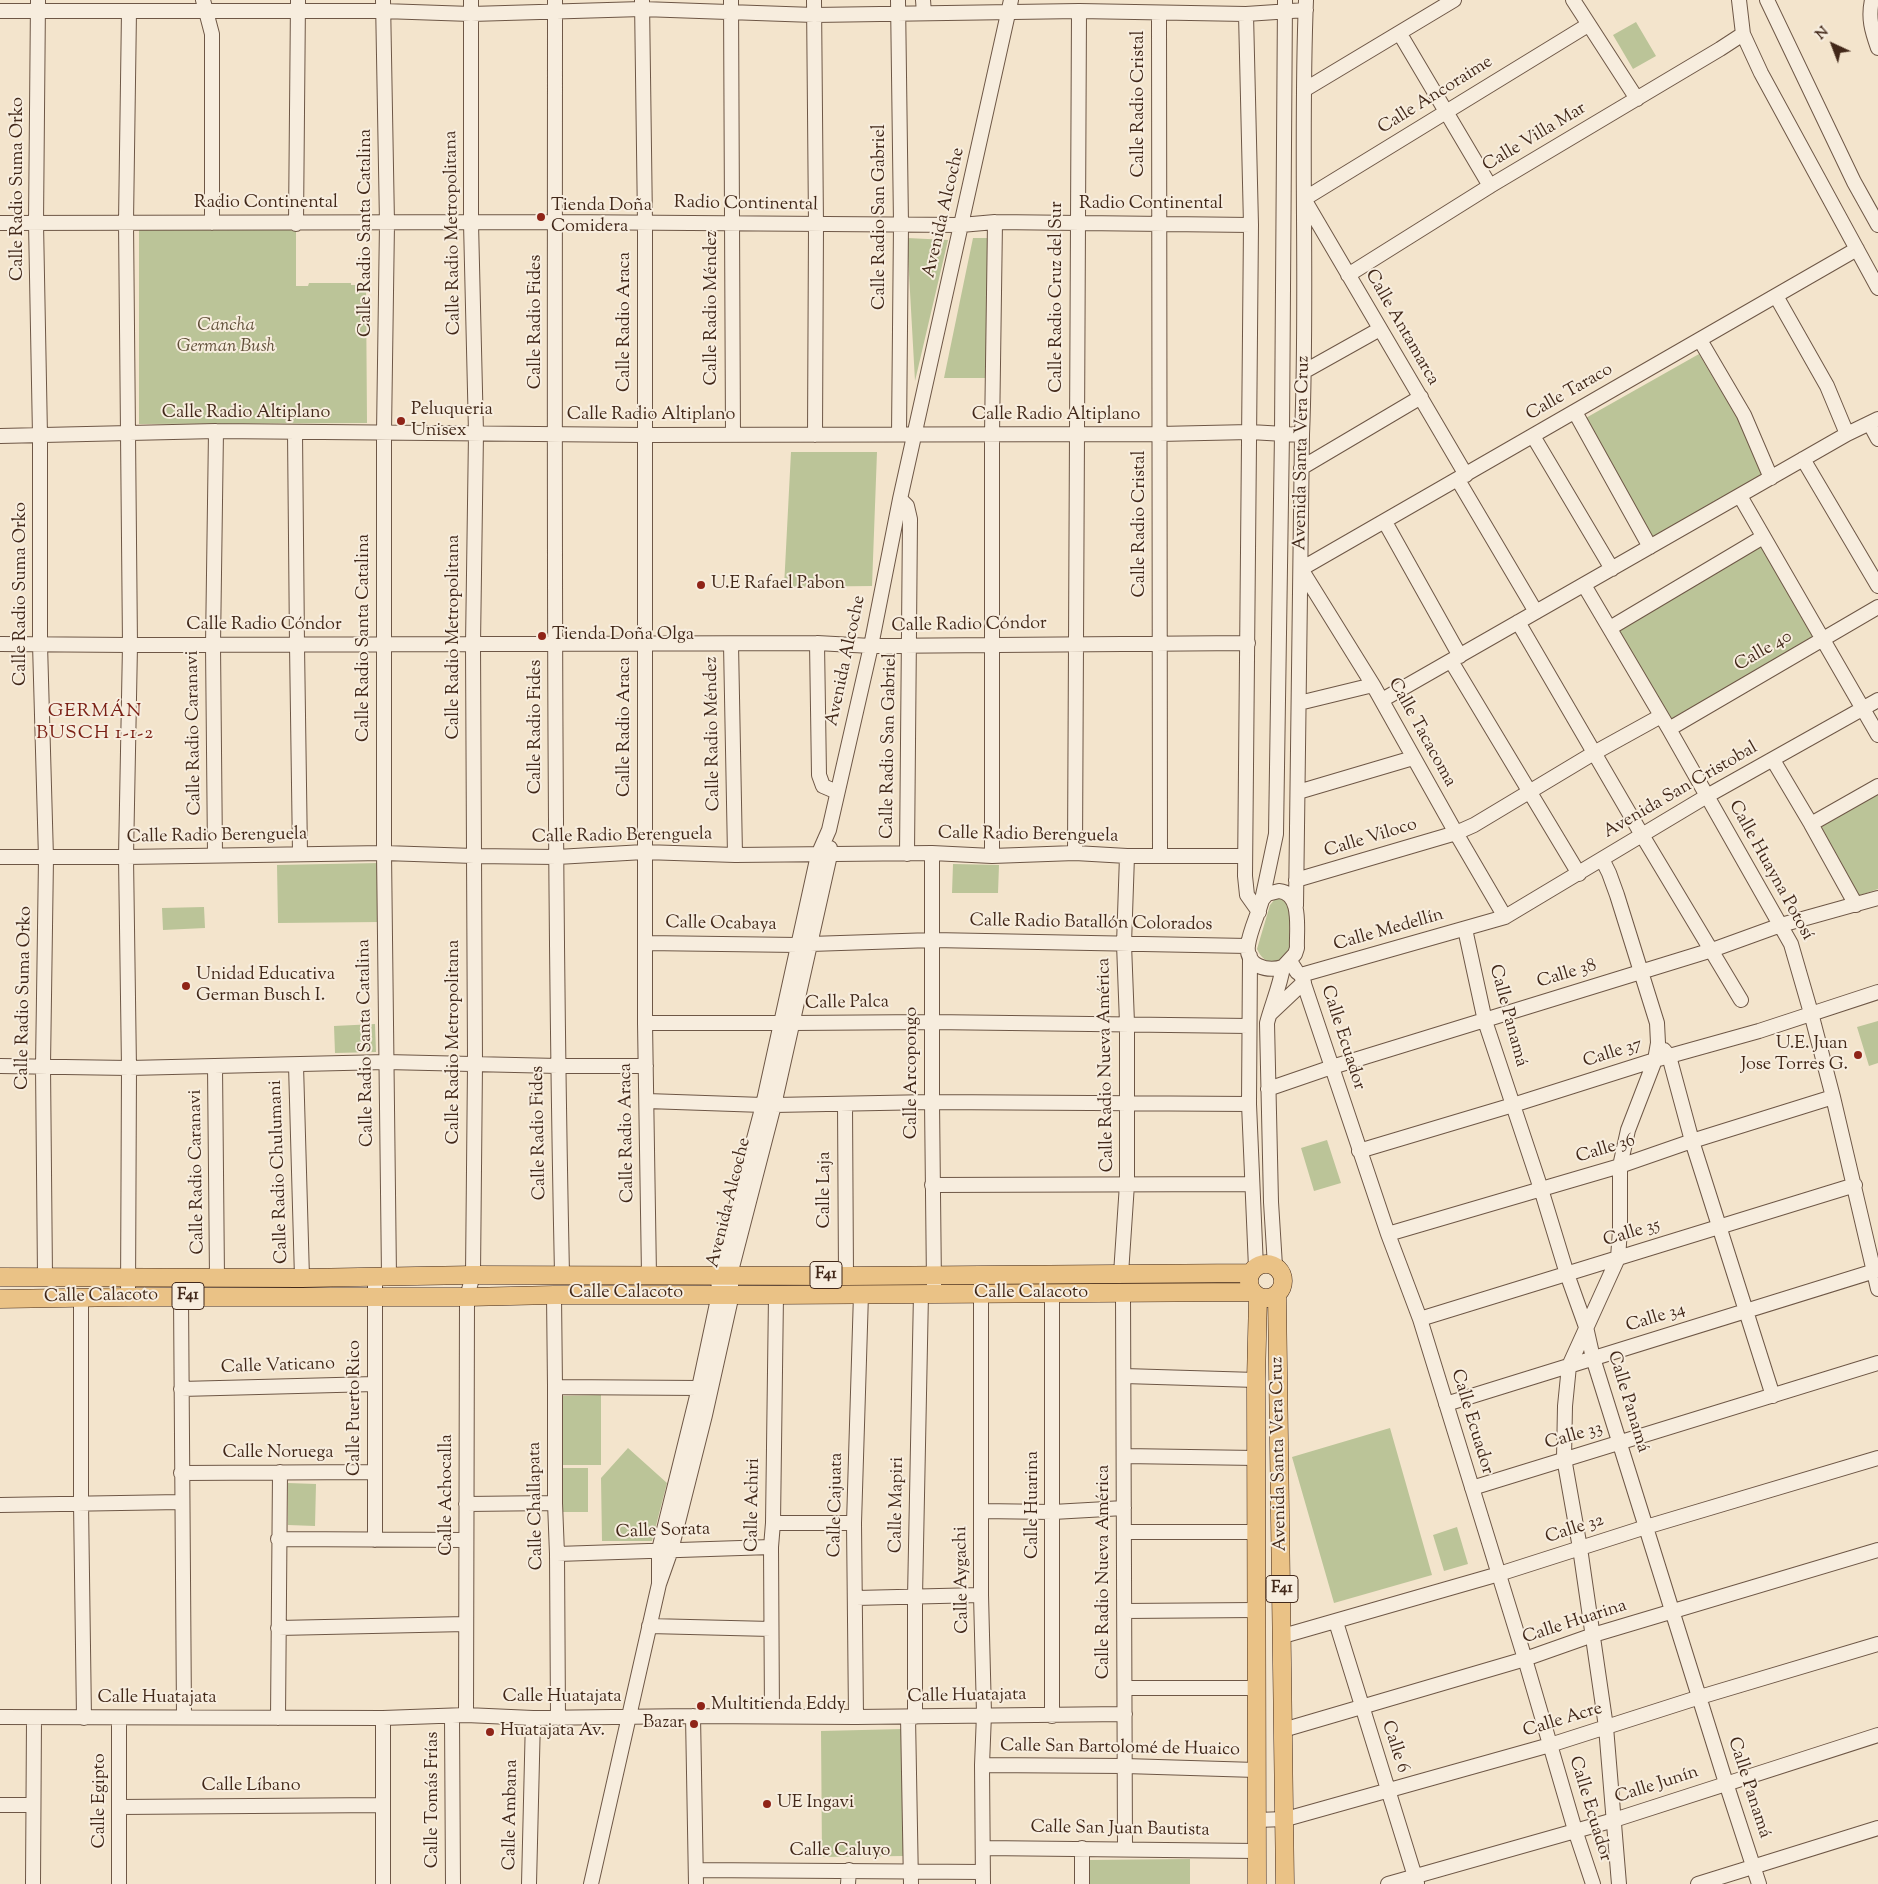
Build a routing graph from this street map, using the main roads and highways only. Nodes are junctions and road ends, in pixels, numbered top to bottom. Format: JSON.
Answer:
{"nodes":[{"id":1,"x":1253,"y":1270,"type":"junction"},
{"id":2,"x":0,"y":1278,"type":"edge"},
{"id":3,"x":1255,"y":1294,"type":"junction"},
{"id":4,"x":1277,"y":1295,"type":"junction"},
{"id":5,"x":0,"y":1299,"type":"edge"},
{"id":6,"x":1257,"y":1884,"type":"edge"},
{"id":7,"x":1285,"y":1884,"type":"edge"}],
"edges":[{"from":1,"to":2,"type":"main road","name":"Calle Calacoto","number":"F41"},
{"from":1,"to":3,"type":"main road"},
{"from":1,"to":4,"type":"main road"},
{"from":3,"to":4,"type":"main road"},
{"from":3,"to":5,"type":"main road","name":"Calle Calacoto","number":"F41"},
{"from":3,"to":6,"type":"main road","name":"Avenida Santa Vera Cruz","number":"F41"},
{"from":4,"to":7,"type":"main road","name":"Avenida Santa Vera Cruz","number":"F41"}]}
